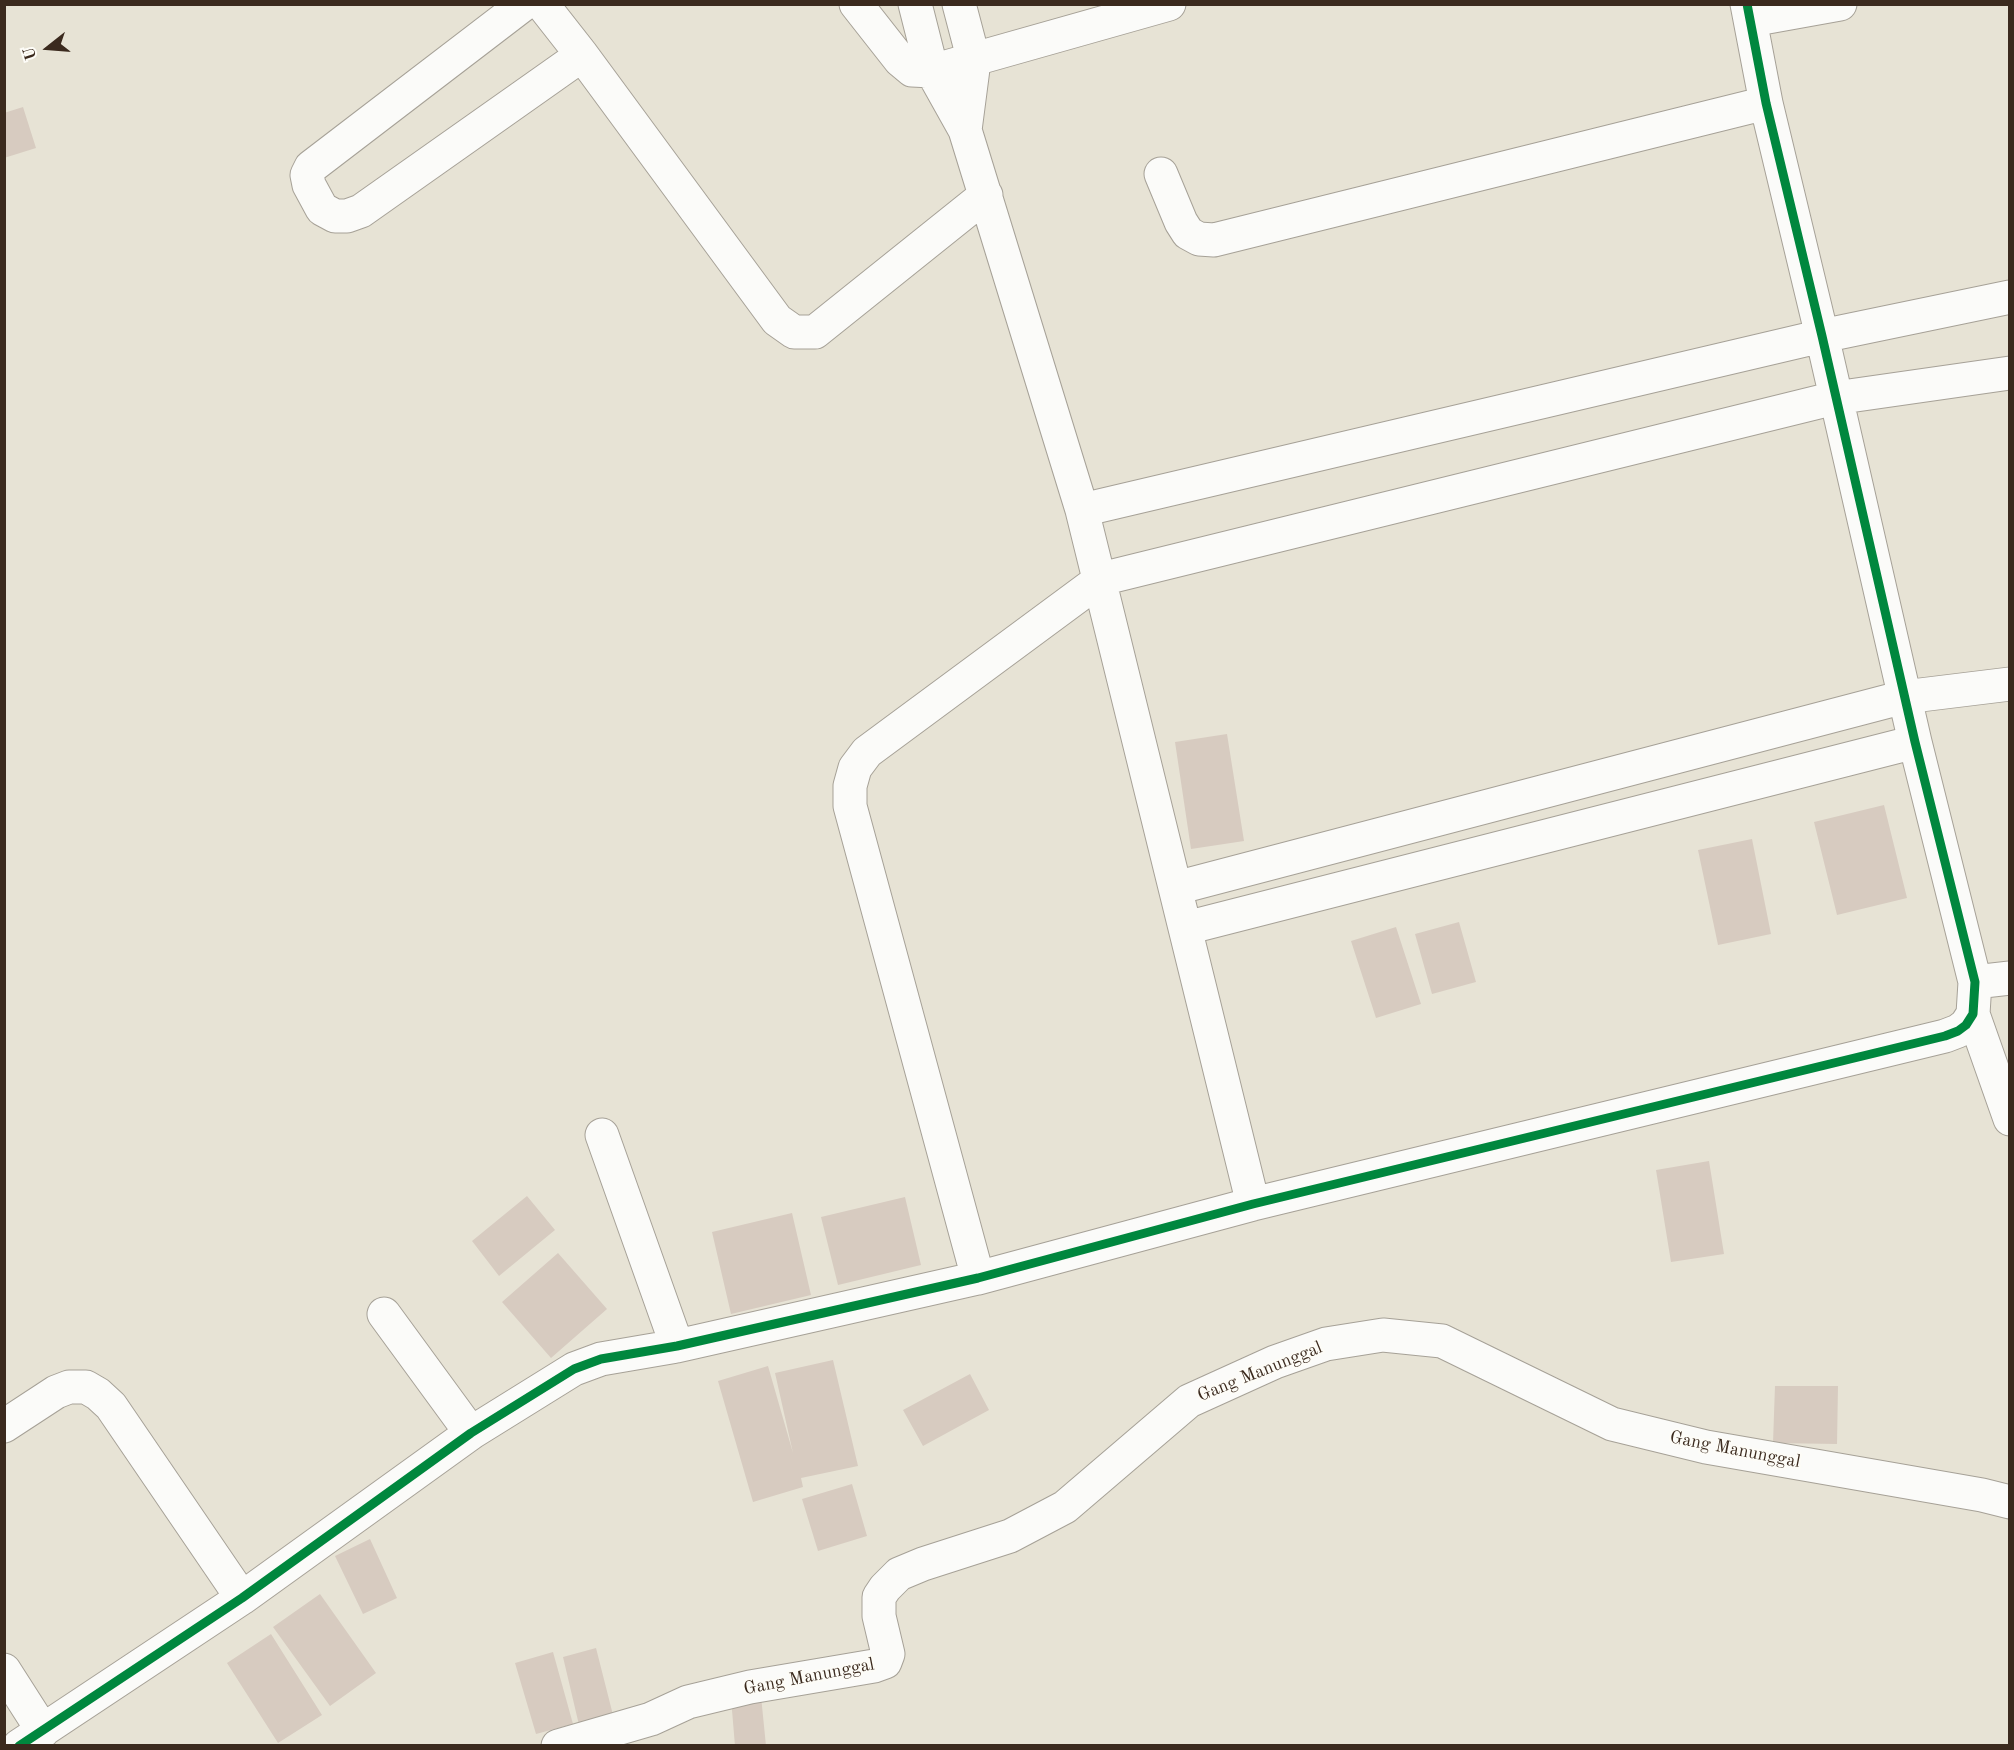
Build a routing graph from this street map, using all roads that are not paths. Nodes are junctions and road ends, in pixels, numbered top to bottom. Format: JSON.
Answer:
{"nodes":[{"id":1,"x":524,"y":4,"type":"edge"},
{"id":2,"x":542,"y":4,"type":"edge"},
{"id":3,"x":856,"y":4,"type":"edge"},
{"id":4,"x":915,"y":4,"type":"edge"},
{"id":5,"x":959,"y":4,"type":"edge"},
{"id":6,"x":1169,"y":4,"type":"edge"},
{"id":7,"x":1840,"y":4,"type":"edge"},
{"id":8,"x":1749,"y":12,"type":"edge"},
{"id":9,"x":582,"y":55,"type":"junction"},
{"id":10,"x":974,"y":61,"type":"junction"},
{"id":11,"x":932,"y":71,"type":"junction"},
{"id":12,"x":1766,"y":104,"type":"junction"},
{"id":13,"x":965,"y":130,"type":"junction"},
{"id":14,"x":1161,"y":174,"type":"dead end"},
{"id":15,"x":986,"y":195,"type":"junction"},
{"id":16,"x":2010,"y":297,"type":"edge"},
{"id":17,"x":1822,"y":336,"type":"junction"},
{"id":18,"x":2010,"y":373,"type":"edge"},
{"id":19,"x":1835,"y":398,"type":"junction"},
{"id":20,"x":1083,"y":510,"type":"junction"},
{"id":21,"x":1101,"y":579,"type":"junction"},
{"id":22,"x":2010,"y":684,"type":"edge"},
{"id":23,"x":1904,"y":697,"type":"junction"},
{"id":24,"x":1915,"y":742,"type":"junction"},
{"id":25,"x":1176,"y":888,"type":"junction"},
{"id":26,"x":1186,"y":928,"type":"junction"},
{"id":27,"x":2010,"y":978,"type":"edge"},
{"id":28,"x":1975,"y":982,"type":"junction"},
{"id":29,"x":1973,"y":1014,"type":"junction"},
{"id":30,"x":2010,"y":1119,"type":"edge"},
{"id":31,"x":602,"y":1135,"type":"dead end"},
{"id":32,"x":1253,"y":1204,"type":"junction"},
{"id":33,"x":978,"y":1278,"type":"junction"},
{"id":34,"x":384,"y":1314,"type":"dead end"},
{"id":35,"x":677,"y":1346,"type":"junction"},
{"id":36,"x":4,"y":1426,"type":"edge"},
{"id":37,"x":471,"y":1433,"type":"junction"},
{"id":38,"x":2010,"y":1502,"type":"edge"},
{"id":39,"x":242,"y":1598,"type":"junction"},
{"id":40,"x":4,"y":1670,"type":"edge"},
{"id":41,"x":31,"y":1738,"type":"edge"},
{"id":42,"x":558,"y":1746,"type":"edge"}],
"edges":[{"from":1,"to":9,"type":"street"},
{"from":2,"to":9,"type":"street"},
{"from":3,"to":11,"type":"street"},
{"from":4,"to":11,"type":"street"},
{"from":5,"to":10,"type":"street"},
{"from":6,"to":10,"type":"street"},
{"from":7,"to":8,"type":"street"},
{"from":8,"to":12,"type":"street"},
{"from":9,"to":15,"type":"street"},
{"from":10,"to":11,"type":"street"},
{"from":10,"to":13,"type":"street"},
{"from":11,"to":13,"type":"street"},
{"from":12,"to":14,"type":"street"},
{"from":12,"to":17,"type":"street"},
{"from":13,"to":15,"type":"street"},
{"from":15,"to":20,"type":"street"},
{"from":16,"to":17,"type":"street"},
{"from":17,"to":19,"type":"street"},
{"from":17,"to":20,"type":"street"},
{"from":18,"to":19,"type":"street"},
{"from":19,"to":21,"type":"street"},
{"from":19,"to":23,"type":"street"},
{"from":20,"to":21,"type":"street"},
{"from":21,"to":25,"type":"street"},
{"from":21,"to":33,"type":"street"},
{"from":22,"to":23,"type":"street"},
{"from":23,"to":24,"type":"street"},
{"from":23,"to":25,"type":"street"},
{"from":24,"to":26,"type":"street"},
{"from":24,"to":28,"type":"street"},
{"from":25,"to":26,"type":"street"},
{"from":26,"to":32,"type":"street"},
{"from":27,"to":28,"type":"street"},
{"from":28,"to":29,"type":"street"},
{"from":29,"to":30,"type":"street"},
{"from":29,"to":32,"type":"street"},
{"from":31,"to":35,"type":"street"},
{"from":32,"to":33,"type":"street"},
{"from":33,"to":35,"type":"street"},
{"from":34,"to":37,"type":"street"},
{"from":35,"to":37,"type":"street"},
{"from":36,"to":39,"type":"street"},
{"from":37,"to":39,"type":"street"},
{"from":38,"to":42,"type":"street","name":"Gang Manunggal"},
{"from":39,"to":41,"type":"street"},
{"from":40,"to":41,"type":"street"}]}
